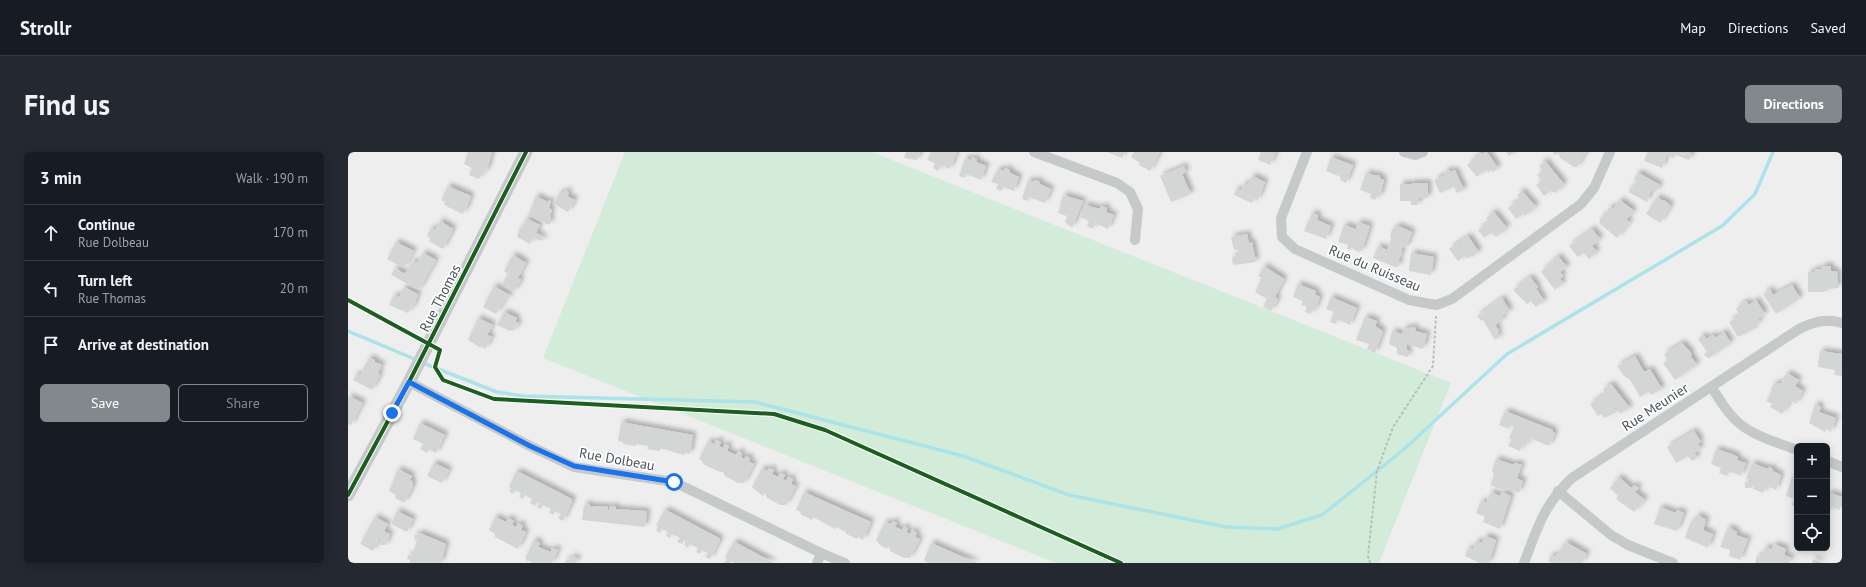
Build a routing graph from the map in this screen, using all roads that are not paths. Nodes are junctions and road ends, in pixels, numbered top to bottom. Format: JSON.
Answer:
{"nodes":[{"id":1,"x":526,"y":152,"type":"edge"},
{"id":2,"x":1034,"y":152,"type":"edge"},
{"id":3,"x":1307,"y":152,"type":"edge"},
{"id":4,"x":1404,"y":152,"type":"edge"},
{"id":5,"x":1424,"y":152,"type":"edge"},
{"id":6,"x":1610,"y":152,"type":"edge"},
{"id":7,"x":1135,"y":240,"type":"dead end"},
{"id":8,"x":1842,"y":323,"type":"edge"},
{"id":9,"x":409,"y":382,"type":"junction"},
{"id":10,"x":1711,"y":387,"type":"junction"},
{"id":11,"x":1794,"y":449,"type":"edge"},
{"id":12,"x":1830,"y":462,"type":"edge"},
{"id":13,"x":1842,"y":467,"type":"edge"},
{"id":14,"x":1558,"y":491,"type":"junction"},
{"id":15,"x":348,"y":494,"type":"edge"},
{"id":16,"x":821,"y":553,"type":"junction"},
{"id":17,"x":817,"y":563,"type":"edge"},
{"id":18,"x":845,"y":563,"type":"edge"},
{"id":19,"x":1524,"y":563,"type":"edge"},
{"id":20,"x":1673,"y":563,"type":"edge"}],
"edges":[{"from":1,"to":9,"type":"street","name":"Rue Thomas"},
{"from":2,"to":7,"type":"street"},
{"from":3,"to":6,"type":"street","name":"Rue du Ruisseau"},
{"from":4,"to":5,"type":"street"},
{"from":8,"to":10,"type":"street","name":"Rue Meunier"},
{"from":9,"to":15,"type":"street","name":"Rue Thomas"},
{"from":9,"to":16,"type":"street","name":"Rue Dolbeau"},
{"from":10,"to":11,"type":"street"},
{"from":10,"to":14,"type":"street","name":"Rue Meunier"},
{"from":12,"to":13,"type":"street"},
{"from":14,"to":19,"type":"street","name":"Rue Meunier"},
{"from":14,"to":20,"type":"street"},
{"from":16,"to":17,"type":"street"},
{"from":16,"to":18,"type":"street","name":"Rue Dolbeau"}]}
